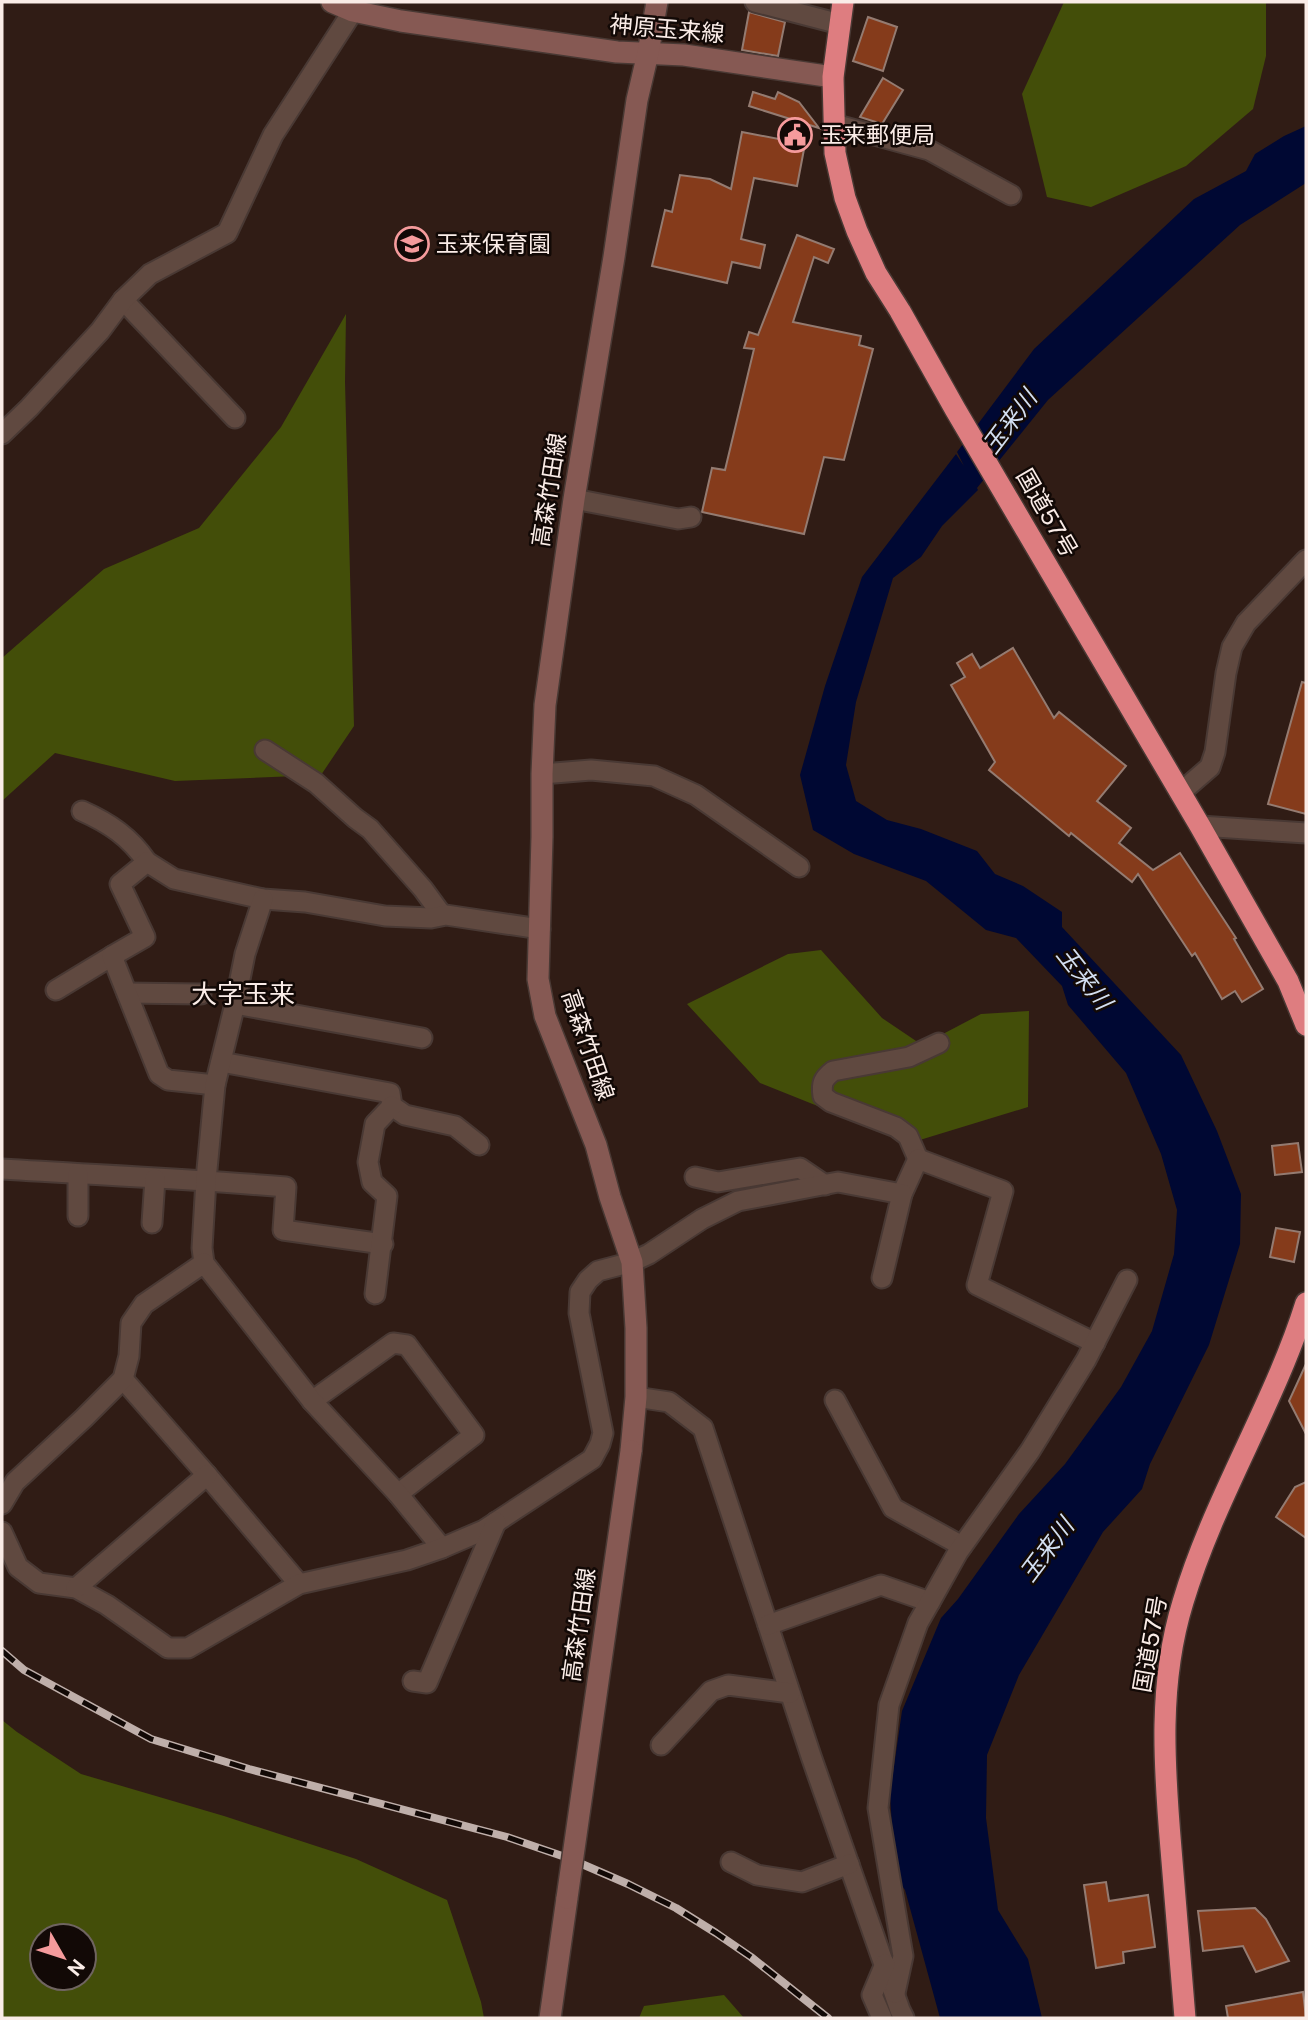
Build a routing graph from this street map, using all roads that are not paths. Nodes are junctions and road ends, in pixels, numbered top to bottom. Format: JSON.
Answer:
{"nodes":[{"id":1,"x":332,"y":2,"type":"edge"},
{"id":2,"x":657,"y":2,"type":"edge"},
{"id":3,"x":755,"y":2,"type":"edge"},
{"id":4,"x":843,"y":2,"type":"edge"},
{"id":5,"x":353,"y":11,"type":"junction"},
{"id":6,"x":840,"y":24,"type":"junction"},
{"id":7,"x":648,"y":53,"type":"junction"},
{"id":8,"x":833,"y":76,"type":"junction"},
{"id":9,"x":834,"y":124,"type":"junction"},
{"id":10,"x":1011,"y":195,"type":"dead end"},
{"id":11,"x":122,"y":300,"type":"junction"},
{"id":12,"x":235,"y":418,"type":"dead end"},
{"id":13,"x":2,"y":434,"type":"edge"},
{"id":14,"x":574,"y":499,"type":"junction"},
{"id":15,"x":691,"y":517,"type":"dead end"},
{"id":16,"x":1306,"y":560,"type":"edge"},
{"id":17,"x":265,"y":750,"type":"dead end"},
{"id":18,"x":542,"y":774,"type":"junction"},
{"id":19,"x":1180,"y":793,"type":"junction"},
{"id":20,"x":82,"y":811,"type":"dead end"},
{"id":21,"x":1200,"y":826,"type":"junction"},
{"id":22,"x":1306,"y":833,"type":"edge"},
{"id":23,"x":147,"y":862,"type":"junction"},
{"id":24,"x":799,"y":867,"type":"dead end"},
{"id":25,"x":263,"y":900,"type":"junction"},
{"id":26,"x":442,"y":915,"type":"junction"},
{"id":27,"x":540,"y":929,"type":"junction"},
{"id":28,"x":112,"y":956,"type":"junction"},
{"id":29,"x":56,"y":990,"type":"dead end"},
{"id":30,"x":127,"y":993,"type":"junction"},
{"id":31,"x":201,"y":994,"type":"dead end"},
{"id":32,"x":235,"y":1004,"type":"junction"},
{"id":33,"x":1306,"y":1025,"type":"edge"},
{"id":34,"x":422,"y":1038,"type":"dead end"},
{"id":35,"x":939,"y":1043,"type":"dead end"},
{"id":36,"x":221,"y":1062,"type":"junction"},
{"id":37,"x":215,"y":1085,"type":"junction"},
{"id":38,"x":393,"y":1106,"type":"junction"},
{"id":39,"x":479,"y":1145,"type":"dead end"},
{"id":40,"x":918,"y":1159,"type":"junction"},
{"id":41,"x":2,"y":1169,"type":"edge"},
{"id":42,"x":79,"y":1174,"type":"junction"},
{"id":43,"x":695,"y":1177,"type":"dead end"},
{"id":44,"x":155,"y":1179,"type":"junction"},
{"id":45,"x":206,"y":1180,"type":"junction"},
{"id":46,"x":825,"y":1185,"type":"junction"},
{"id":47,"x":902,"y":1194,"type":"junction"},
{"id":48,"x":78,"y":1216,"type":"dead end"},
{"id":49,"x":152,"y":1223,"type":"dead end"},
{"id":50,"x":383,"y":1244,"type":"junction"},
{"id":51,"x":632,"y":1262,"type":"junction"},
{"id":52,"x":204,"y":1263,"type":"junction"},
{"id":53,"x":883,"y":1278,"type":"dead end"},
{"id":54,"x":1126,"y":1280,"type":"dead end"},
{"id":55,"x":375,"y":1294,"type":"dead end"},
{"id":56,"x":1306,"y":1303,"type":"edge"},
{"id":57,"x":1095,"y":1343,"type":"junction"},
{"id":58,"x":123,"y":1379,"type":"junction"},
{"id":59,"x":636,"y":1397,"type":"junction"},
{"id":60,"x":835,"y":1400,"type":"dead end"},
{"id":61,"x":312,"y":1401,"type":"junction"},
{"id":62,"x":207,"y":1475,"type":"junction"},
{"id":63,"x":398,"y":1494,"type":"junction"},
{"id":64,"x":2,"y":1504,"type":"edge"},
{"id":65,"x":496,"y":1522,"type":"junction"},
{"id":66,"x":2,"y":1532,"type":"edge"},
{"id":67,"x":962,"y":1546,"type":"junction"},
{"id":68,"x":442,"y":1548,"type":"junction"},
{"id":69,"x":299,"y":1584,"type":"junction"},
{"id":70,"x":76,"y":1588,"type":"junction"},
{"id":71,"x":930,"y":1602,"type":"junction"},
{"id":72,"x":768,"y":1625,"type":"junction"},
{"id":73,"x":413,"y":1681,"type":"dead end"},
{"id":74,"x":790,"y":1693,"type":"junction"},
{"id":75,"x":661,"y":1745,"type":"dead end"},
{"id":76,"x":731,"y":1862,"type":"dead end"},
{"id":77,"x":849,"y":1864,"type":"junction"},
{"id":78,"x":885,"y":1964,"type":"junction"},
{"id":79,"x":895,"y":1993,"type":"junction"},
{"id":80,"x":550,"y":2018,"type":"edge"},
{"id":81,"x":882,"y":2018,"type":"edge"},
{"id":82,"x":905,"y":2018,"type":"edge"},
{"id":83,"x":1185,"y":2018,"type":"edge"}],
"edges":[{"from":1,"to":5,"type":"main road","name":"神原玉来線"},
{"from":2,"to":7,"type":"main road","name":"高森竹田線"},
{"from":3,"to":6,"type":"street"},
{"from":4,"to":6,"type":"highway","name":"国道57号"},
{"from":5,"to":7,"type":"main road","name":"神原玉来線"},
{"from":5,"to":11,"type":"street"},
{"from":6,"to":8,"type":"highway","name":"国道57号"},
{"from":7,"to":8,"type":"main road","name":"神原玉来線"},
{"from":7,"to":14,"type":"main road","name":"高森竹田線"},
{"from":8,"to":9,"type":"highway","name":"国道57号"},
{"from":9,"to":10,"type":"street"},
{"from":9,"to":19,"type":"highway","name":"国道57号"},
{"from":11,"to":12,"type":"street"},
{"from":11,"to":13,"type":"street"},
{"from":14,"to":15,"type":"street"},
{"from":14,"to":18,"type":"main road","name":"高森竹田線"},
{"from":16,"to":19,"type":"street"},
{"from":17,"to":26,"type":"street"},
{"from":18,"to":24,"type":"street"},
{"from":18,"to":27,"type":"main road","name":"高森竹田線"},
{"from":19,"to":21,"type":"highway","name":"国道57号"},
{"from":20,"to":23,"type":"street"},
{"from":21,"to":22,"type":"street"},
{"from":21,"to":33,"type":"highway","name":"国道57号"},
{"from":23,"to":25,"type":"street"},
{"from":23,"to":28,"type":"street"},
{"from":25,"to":26,"type":"street"},
{"from":25,"to":32,"type":"street"},
{"from":26,"to":27,"type":"street"},
{"from":27,"to":51,"type":"main road","name":"高森竹田線"},
{"from":28,"to":29,"type":"street"},
{"from":28,"to":30,"type":"street"},
{"from":30,"to":31,"type":"street"},
{"from":30,"to":37,"type":"street"},
{"from":32,"to":34,"type":"street"},
{"from":32,"to":36,"type":"street"},
{"from":35,"to":40,"type":"street"},
{"from":36,"to":37,"type":"street"},
{"from":36,"to":38,"type":"street"},
{"from":37,"to":45,"type":"street"},
{"from":38,"to":39,"type":"street"},
{"from":38,"to":50,"type":"street"},
{"from":40,"to":47,"type":"street"},
{"from":40,"to":57,"type":"street"},
{"from":41,"to":42,"type":"street"},
{"from":42,"to":44,"type":"street"},
{"from":42,"to":48,"type":"street"},
{"from":43,"to":46,"type":"street"},
{"from":44,"to":45,"type":"street"},
{"from":44,"to":49,"type":"street"},
{"from":45,"to":50,"type":"street"},
{"from":45,"to":52,"type":"street"},
{"from":46,"to":47,"type":"street"},
{"from":46,"to":51,"type":"street"},
{"from":47,"to":53,"type":"street"},
{"from":50,"to":55,"type":"street"},
{"from":51,"to":59,"type":"main road","name":"高森竹田線"},
{"from":51,"to":65,"type":"street"},
{"from":52,"to":58,"type":"street"},
{"from":52,"to":61,"type":"street"},
{"from":54,"to":57,"type":"street"},
{"from":56,"to":83,"type":"highway","name":"国道57号"},
{"from":57,"to":67,"type":"street"},
{"from":58,"to":62,"type":"street"},
{"from":58,"to":64,"type":"street"},
{"from":59,"to":72,"type":"street"},
{"from":59,"to":80,"type":"main road","name":"高森竹田線","bridge":true},
{"from":60,"to":67,"type":"street"},
{"from":61,"to":63,"type":"street"},
{"from":61,"to":63,"type":"street"},
{"from":62,"to":69,"type":"street"},
{"from":62,"to":70,"type":"street"},
{"from":63,"to":68,"type":"street"},
{"from":65,"to":68,"type":"street"},
{"from":65,"to":73,"type":"street"},
{"from":66,"to":70,"type":"street"},
{"from":67,"to":71,"type":"street"},
{"from":68,"to":69,"type":"street"},
{"from":69,"to":70,"type":"street"},
{"from":71,"to":72,"type":"street"},
{"from":71,"to":79,"type":"street"},
{"from":72,"to":74,"type":"street"},
{"from":74,"to":75,"type":"street"},
{"from":74,"to":77,"type":"street"},
{"from":76,"to":77,"type":"street"},
{"from":77,"to":78,"type":"street"},
{"from":78,"to":79,"type":"street"},
{"from":78,"to":81,"type":"street"},
{"from":79,"to":82,"type":"street"}]}
